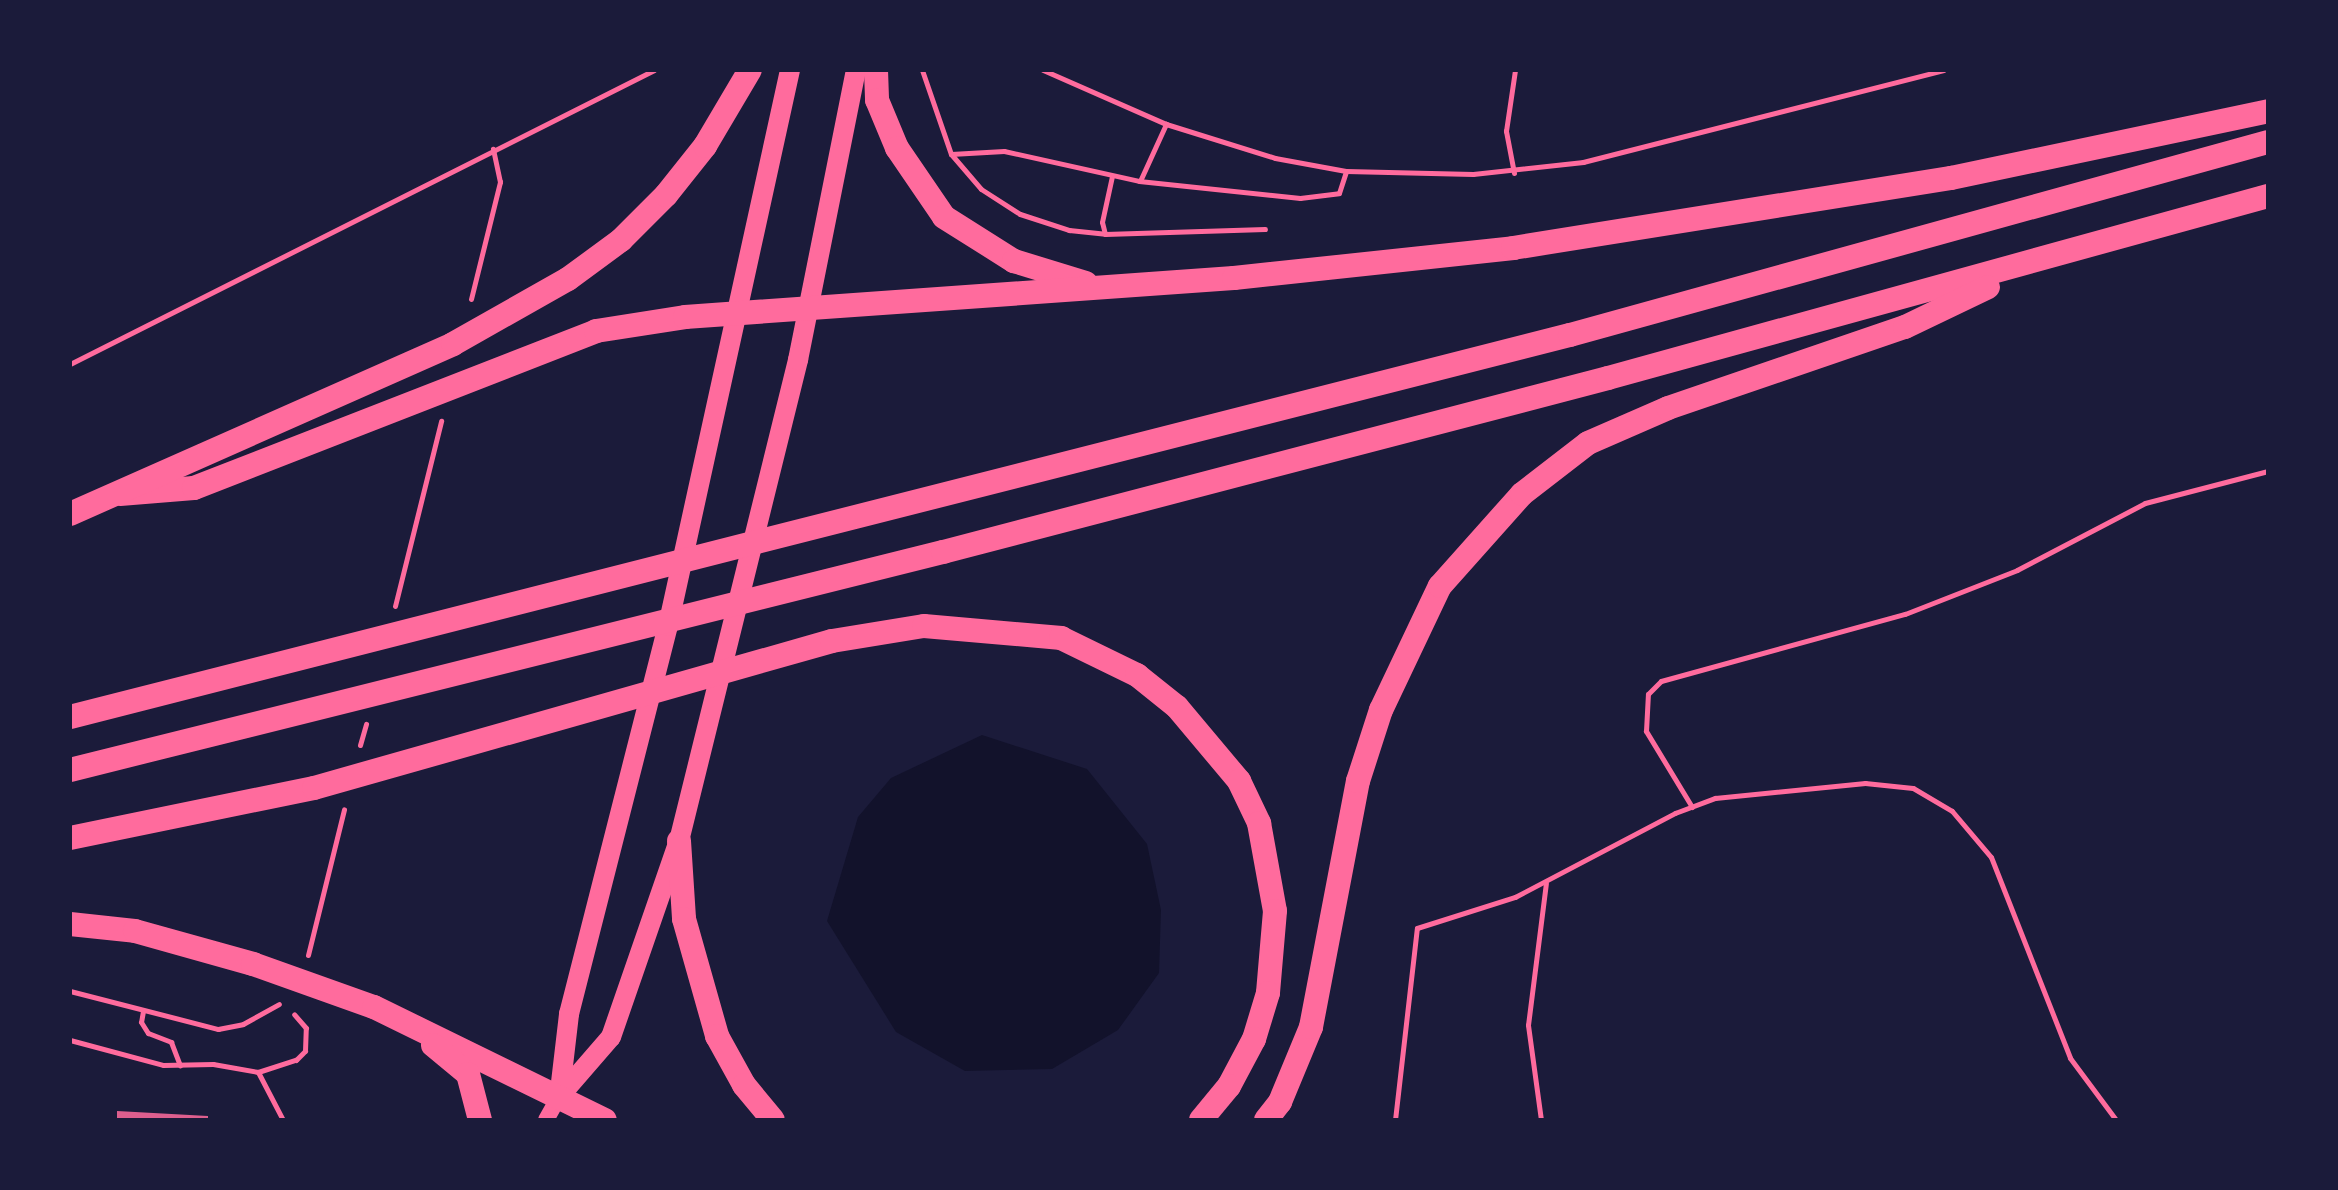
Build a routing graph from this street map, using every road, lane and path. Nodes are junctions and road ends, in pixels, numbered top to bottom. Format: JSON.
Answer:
{"nodes":[{"id":1,"x":654,"y":70,"type":"edge"},
{"id":2,"x":750,"y":70,"type":"edge"},
{"id":3,"x":790,"y":70,"type":"edge"},
{"id":4,"x":856,"y":70,"type":"edge"},
{"id":5,"x":876,"y":70,"type":"edge"},
{"id":6,"x":922,"y":70,"type":"edge"},
{"id":7,"x":1043,"y":70,"type":"edge"},
{"id":8,"x":1515,"y":70,"type":"edge"},
{"id":9,"x":1943,"y":70,"type":"edge"},
{"id":10,"x":2268,"y":111,"type":"edge"},
{"id":11,"x":1166,"y":124,"type":"junction"},
{"id":12,"x":2268,"y":142,"type":"edge"},
{"id":13,"x":493,"y":149,"type":"junction"},
{"id":14,"x":951,"y":154,"type":"junction"},
{"id":15,"x":1346,"y":171,"type":"junction"},
{"id":16,"x":1514,"y":173,"type":"junction"},
{"id":17,"x":1112,"y":176,"type":"junction"},
{"id":18,"x":1139,"y":181,"type":"junction"},
{"id":19,"x":2268,"y":196,"type":"edge"},
{"id":20,"x":1265,"y":229,"type":"dead end"},
{"id":21,"x":1105,"y":234,"type":"junction"},
{"id":22,"x":486,"y":240,"type":"dead end"},
{"id":23,"x":2040,"y":261,"type":"junction"},
{"id":24,"x":1100,"y":287,"type":"junction"},
{"id":25,"x":808,"y":307,"type":"junction"},
{"id":26,"x":735,"y":313,"type":"junction"},
{"id":27,"x":70,"y":364,"type":"edge"},
{"id":28,"x":2268,"y":471,"type":"edge"},
{"id":29,"x":120,"y":494,"type":"junction"},
{"id":30,"x":70,"y":514,"type":"edge"},
{"id":31,"x":70,"y":717,"type":"edge"},
{"id":32,"x":70,"y":770,"type":"edge"},
{"id":33,"x":1692,"y":807,"type":"junction"},
{"id":34,"x":70,"y":838,"type":"edge"},
{"id":35,"x":679,"y":841,"type":"junction"},
{"id":36,"x":1547,"y":882,"type":"junction"},
{"id":37,"x":70,"y":924,"type":"edge"},
{"id":38,"x":70,"y":991,"type":"edge"},
{"id":39,"x":374,"y":1007,"type":"junction"},
{"id":40,"x":143,"y":1011,"type":"junction"},
{"id":41,"x":294,"y":1014,"type":"dead end"},
{"id":42,"x":183,"y":1022,"type":"dead end"},
{"id":43,"x":70,"y":1040,"type":"edge"},
{"id":44,"x":180,"y":1065,"type":"junction"},
{"id":45,"x":258,"y":1072,"type":"junction"},
{"id":46,"x":559,"y":1097,"type":"junction"},
{"id":47,"x":283,"y":1120,"type":"edge"},
{"id":48,"x":480,"y":1120,"type":"edge"},
{"id":49,"x":546,"y":1120,"type":"edge"},
{"id":50,"x":605,"y":1120,"type":"edge"},
{"id":51,"x":773,"y":1120,"type":"edge"},
{"id":52,"x":1201,"y":1120,"type":"edge"},
{"id":53,"x":1266,"y":1120,"type":"edge"},
{"id":54,"x":1395,"y":1120,"type":"edge"},
{"id":55,"x":1541,"y":1120,"type":"edge"},
{"id":56,"x":2116,"y":1120,"type":"edge"}],
"edges":[{"from":1,"to":13,"type":"path"},
{"from":2,"to":29,"type":"highway"},
{"from":3,"to":26,"type":"main road"},
{"from":4,"to":25,"type":"main road"},
{"from":5,"to":24,"type":"highway"},
{"from":6,"to":14,"type":"path"},
{"from":7,"to":11,"type":"path"},
{"from":8,"to":16,"type":"path"},
{"from":9,"to":16,"type":"path"},
{"from":10,"to":24,"type":"highway"},
{"from":11,"to":15,"type":"path"},
{"from":11,"to":18,"type":"path"},
{"from":12,"to":31,"type":"highway"},
{"from":13,"to":22,"type":"path"},
{"from":13,"to":27,"type":"path"},
{"from":14,"to":17,"type":"path"},
{"from":14,"to":21,"type":"path"},
{"from":15,"to":16,"type":"path"},
{"from":15,"to":18,"type":"path"},
{"from":17,"to":18,"type":"path"},
{"from":17,"to":21,"type":"path"},
{"from":19,"to":23,"type":"highway"},
{"from":20,"to":21,"type":"path"},
{"from":23,"to":32,"type":"highway"},
{"from":23,"to":53,"type":"highway"},
{"from":24,"to":25,"type":"highway"},
{"from":25,"to":26,"type":"highway"},
{"from":25,"to":35,"type":"main road"},
{"from":26,"to":29,"type":"highway"},
{"from":26,"to":46,"type":"main road"},
{"from":28,"to":33,"type":"path"},
{"from":29,"to":30,"type":"highway"},
{"from":33,"to":36,"type":"path"},
{"from":33,"to":56,"type":"path"},
{"from":34,"to":52,"type":"highway"},
{"from":35,"to":46,"type":"main road"},
{"from":35,"to":51,"type":"highway"},
{"from":36,"to":54,"type":"path"},
{"from":36,"to":55,"type":"path"},
{"from":37,"to":39,"type":"highway"},
{"from":38,"to":40,"type":"path"},
{"from":39,"to":46,"type":"highway"},
{"from":39,"to":48,"type":"highway"},
{"from":40,"to":42,"type":"path"},
{"from":40,"to":44,"type":"path"},
{"from":41,"to":45,"type":"path"},
{"from":43,"to":44,"type":"path"},
{"from":44,"to":45,"type":"path"},
{"from":45,"to":47,"type":"path"},
{"from":46,"to":49,"type":"main road"},
{"from":46,"to":50,"type":"highway"}]}
